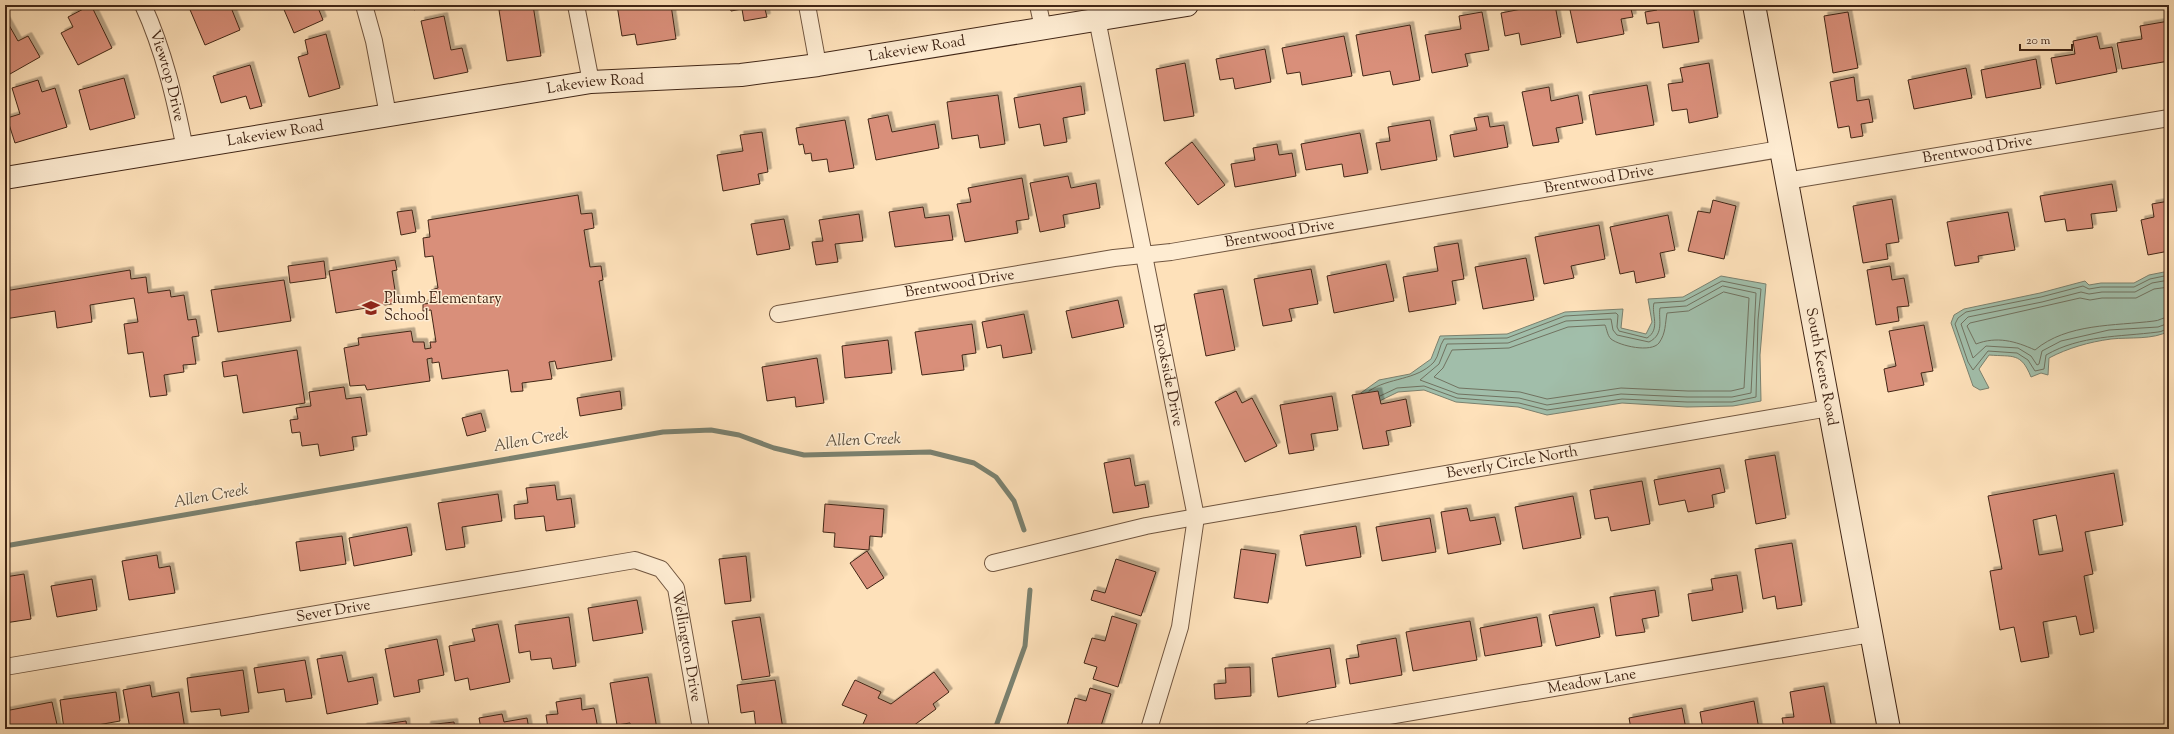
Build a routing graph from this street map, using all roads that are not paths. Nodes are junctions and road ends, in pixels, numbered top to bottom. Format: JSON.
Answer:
{"nodes":[{"id":1,"x":143,"y":5,"type":"edge"},
{"id":2,"x":364,"y":5,"type":"edge"},
{"id":3,"x":576,"y":5,"type":"edge"},
{"id":4,"x":807,"y":5,"type":"edge"},
{"id":5,"x":1038,"y":5,"type":"edge"},
{"id":6,"x":1187,"y":5,"type":"edge"},
{"id":7,"x":1754,"y":5,"type":"edge"},
{"id":8,"x":1097,"y":19,"type":"junction"},
{"id":9,"x":1043,"y":28,"type":"junction"},
{"id":10,"x":818,"y":65,"type":"junction"},
{"id":11,"x":591,"y":82,"type":"junction"},
{"id":12,"x":388,"y":115,"type":"junction"},
{"id":13,"x":2169,"y":118,"type":"edge"},
{"id":14,"x":185,"y":149,"type":"junction"},
{"id":15,"x":1780,"y":149,"type":"junction"},
{"id":16,"x":5,"y":178,"type":"edge"},
{"id":17,"x":1786,"y":181,"type":"junction"},
{"id":18,"x":1143,"y":255,"type":"junction"},
{"id":19,"x":778,"y":314,"type":"dead end"},
{"id":20,"x":1829,"y":408,"type":"junction"},
{"id":21,"x":1196,"y":517,"type":"junction"},
{"id":22,"x":993,"y":563,"type":"dead end"},
{"id":23,"x":661,"y":569,"type":"joint"},
{"id":24,"x":1871,"y":634,"type":"junction"},
{"id":25,"x":5,"y":667,"type":"edge"},
{"id":26,"x":701,"y":729,"type":"edge"},
{"id":27,"x":1149,"y":729,"type":"edge"},
{"id":28,"x":1313,"y":729,"type":"edge"},
{"id":29,"x":1889,"y":729,"type":"edge"}],
"edges":[{"from":1,"to":14,"type":"street","name":"Viewtop Drive"},
{"from":2,"to":12,"type":"street"},
{"from":3,"to":11,"type":"street"},
{"from":4,"to":10,"type":"street"},
{"from":5,"to":9,"type":"street"},
{"from":6,"to":8,"type":"street","name":"Lakeview Road"},
{"from":7,"to":15,"type":"street","name":"South Keene Road"},
{"from":8,"to":9,"type":"street","name":"Lakeview Road"},
{"from":8,"to":18,"type":"street","name":"Brookside Drive"},
{"from":9,"to":10,"type":"street","name":"Lakeview Road"},
{"from":10,"to":11,"type":"street","name":"Lakeview Road"},
{"from":11,"to":12,"type":"street","name":"Lakeview Road"},
{"from":12,"to":14,"type":"street","name":"Lakeview Road"},
{"from":13,"to":17,"type":"street","name":"Brentwood Drive"},
{"from":14,"to":16,"type":"street","name":"Lakeview Road"},
{"from":15,"to":17,"type":"street","name":"South Keene Road"},
{"from":15,"to":18,"type":"street","name":"Brentwood Drive"},
{"from":17,"to":20,"type":"street","name":"South Keene Road"},
{"from":18,"to":19,"type":"street","name":"Brentwood Drive"},
{"from":18,"to":21,"type":"street","name":"Brookside Drive"},
{"from":20,"to":21,"type":"street","name":"Beverly Circle North"},
{"from":20,"to":24,"type":"street","name":"South Keene Road"},
{"from":21,"to":22,"type":"street","name":"Beverly Circle North"},
{"from":21,"to":27,"type":"street","name":"Brookside Drive"},
{"from":23,"to":25,"type":"street","name":"Sever Drive"},
{"from":23,"to":26,"type":"street","name":"Wellington Drive"},
{"from":24,"to":28,"type":"street","name":"Meadow Lane"},
{"from":24,"to":29,"type":"street","name":"South Keene Road"}]}
